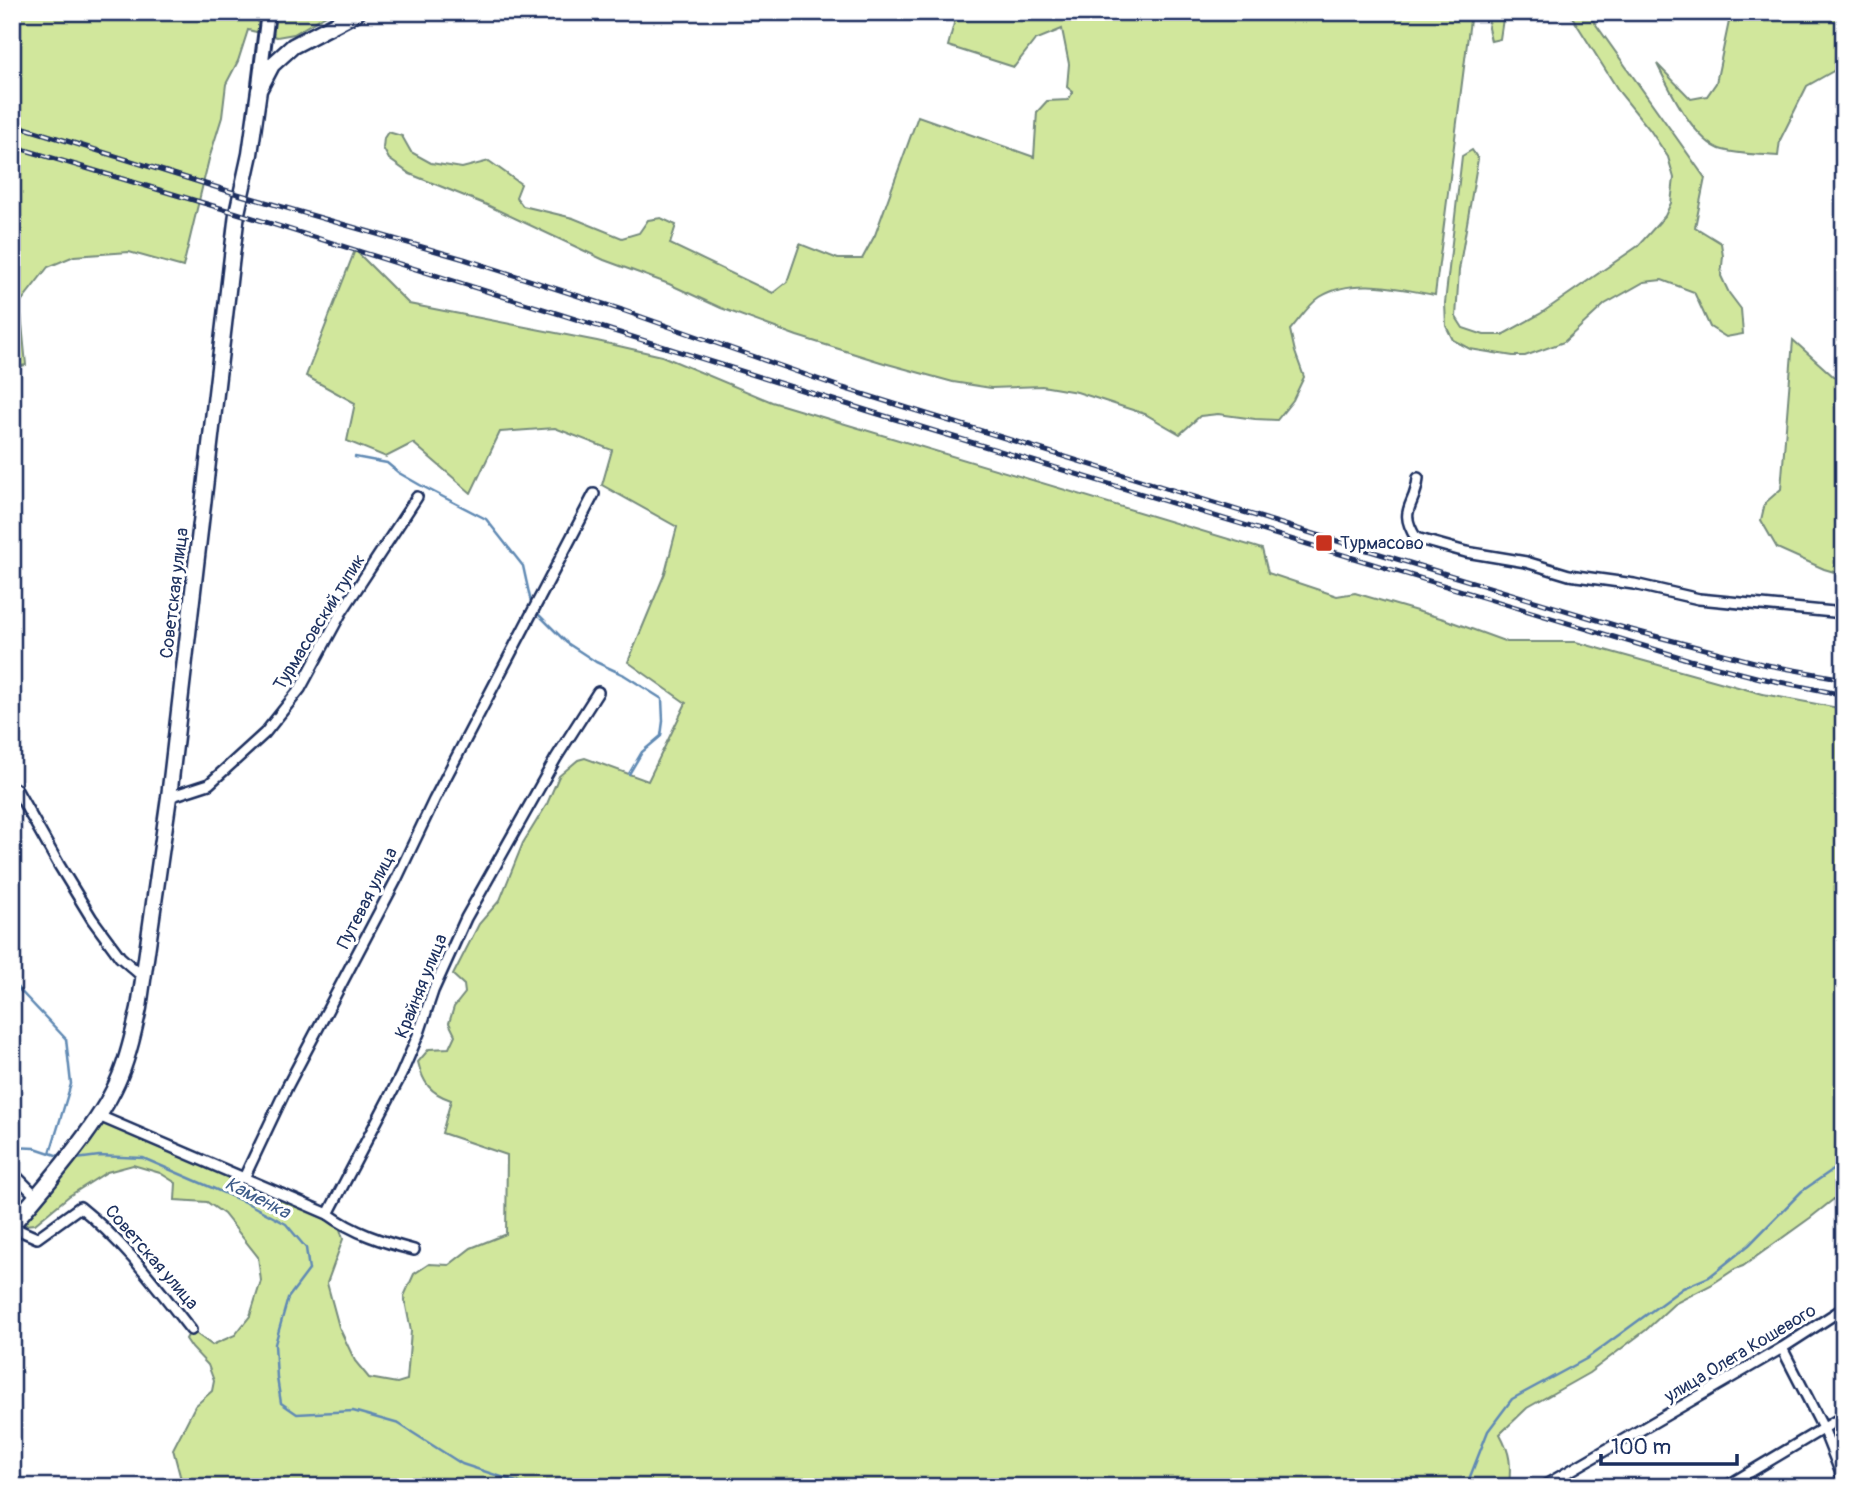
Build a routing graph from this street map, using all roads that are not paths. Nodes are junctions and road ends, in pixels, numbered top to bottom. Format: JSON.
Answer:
{"nodes":[{"id":1,"x":268,"y":12,"type":"edge"},
{"id":2,"x":358,"y":12,"type":"edge"},
{"id":3,"x":259,"y":90,"type":"junction"},
{"id":4,"x":1418,"y":478,"type":"dead end"},
{"id":5,"x":594,"y":494,"type":"dead end"},
{"id":6,"x":417,"y":497,"type":"dead end"},
{"id":7,"x":1844,"y":613,"type":"edge"},
{"id":8,"x":598,"y":692,"type":"dead end"},
{"id":9,"x":16,"y":789,"type":"dead end"},
{"id":10,"x":169,"y":797,"type":"junction"},
{"id":11,"x":143,"y":976,"type":"junction"},
{"id":12,"x":99,"y":1116,"type":"junction"},
{"id":13,"x":12,"y":1172,"type":"edge"},
{"id":14,"x":244,"y":1178,"type":"junction"},
{"id":15,"x":37,"y":1197,"type":"junction"},
{"id":16,"x":328,"y":1214,"type":"junction"},
{"id":17,"x":12,"y":1226,"type":"edge"},
{"id":18,"x":414,"y":1250,"type":"dead end"},
{"id":19,"x":1844,"y":1308,"type":"edge"},
{"id":20,"x":191,"y":1331,"type":"dead end"},
{"id":21,"x":1782,"y":1348,"type":"junction"},
{"id":22,"x":1844,"y":1416,"type":"edge"},
{"id":23,"x":1824,"y":1428,"type":"junction"},
{"id":24,"x":1844,"y":1481,"type":"edge"},
{"id":25,"x":1542,"y":1487,"type":"edge"},
{"id":26,"x":1725,"y":1487,"type":"edge"}],
"edges":[{"from":1,"to":3,"type":"street"},
{"from":2,"to":3,"type":"main road"},
{"from":3,"to":10,"type":"main road","name":"Советская улица"},
{"from":4,"to":7,"type":"street"},
{"from":5,"to":14,"type":"street","name":"Путевая улица"},
{"from":6,"to":10,"type":"street","name":"Турмасовский тупик"},
{"from":8,"to":16,"type":"street","name":"Крайняя улица"},
{"from":9,"to":11,"type":"street"},
{"from":10,"to":11,"type":"main road","name":"Советская улица"},
{"from":11,"to":12,"type":"main road","name":"Советская улица"},
{"from":12,"to":14,"type":"street"},
{"from":12,"to":15,"type":"main road","name":"Советская улица"},
{"from":13,"to":15,"type":"street"},
{"from":14,"to":16,"type":"street"},
{"from":15,"to":17,"type":"main road","name":"Советская улица"},
{"from":16,"to":18,"type":"street"},
{"from":17,"to":20,"type":"street","name":"Советская улица"},
{"from":19,"to":21,"type":"street","name":"улица Олега Кошевого"},
{"from":21,"to":23,"type":"street"},
{"from":21,"to":25,"type":"street","name":"улица Олега Кошевого"},
{"from":22,"to":23,"type":"street"},
{"from":23,"to":24,"type":"street"},
{"from":23,"to":26,"type":"street"}]}
